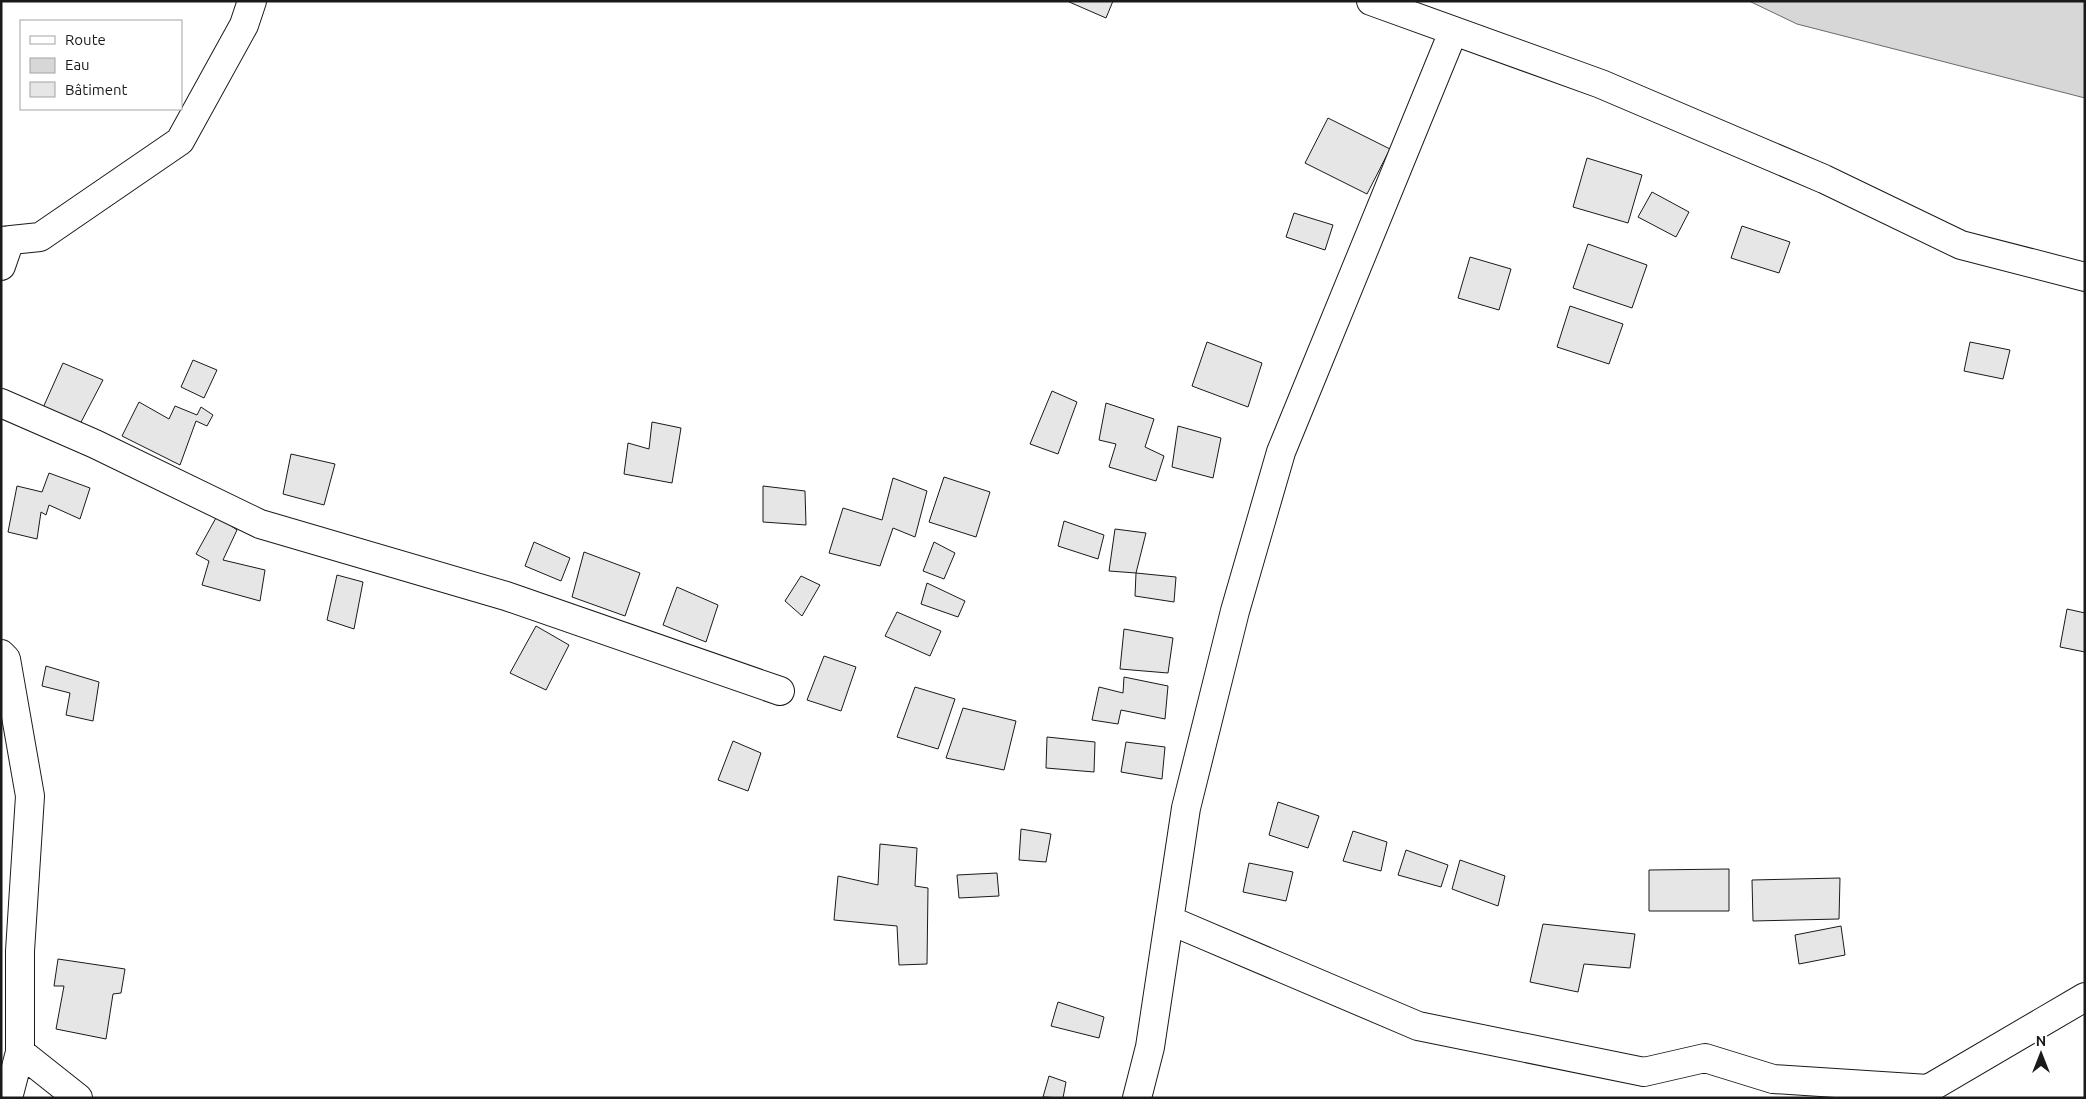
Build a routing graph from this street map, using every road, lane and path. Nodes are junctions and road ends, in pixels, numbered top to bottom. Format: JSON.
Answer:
{"nodes":[{"id":1,"x":252,"y":1,"type":"edge"},
{"id":2,"x":1371,"y":1,"type":"edge"},
{"id":3,"x":1453,"y":32,"type":"junction"},
{"id":4,"x":5,"y":241,"type":"edge"},
{"id":5,"x":1,"y":266,"type":"edge"},
{"id":6,"x":2085,"y":277,"type":"edge"},
{"id":7,"x":1,"y":403,"type":"edge"},
{"id":8,"x":1,"y":654,"type":"edge"},
{"id":9,"x":780,"y":691,"type":"dead end"},
{"id":10,"x":1169,"y":920,"type":"junction"},
{"id":11,"x":2085,"y":997,"type":"edge"},
{"id":12,"x":20,"y":1052,"type":"junction"},
{"id":13,"x":1927,"y":1094,"type":"edge"},
{"id":14,"x":8,"y":1098,"type":"edge"},
{"id":15,"x":78,"y":1098,"type":"edge"},
{"id":16,"x":1137,"y":1098,"type":"edge"}],
"edges":[{"from":1,"to":4,"type":"street"},
{"from":2,"to":3,"type":"street"},
{"from":3,"to":6,"type":"street"},
{"from":3,"to":10,"type":"street"},
{"from":4,"to":5,"type":"street"},
{"from":7,"to":9,"type":"street"},
{"from":8,"to":12,"type":"street"},
{"from":10,"to":13,"type":"street"},
{"from":10,"to":16,"type":"street"},
{"from":11,"to":13,"type":"street"},
{"from":12,"to":14,"type":"street"},
{"from":12,"to":15,"type":"street"}]}
